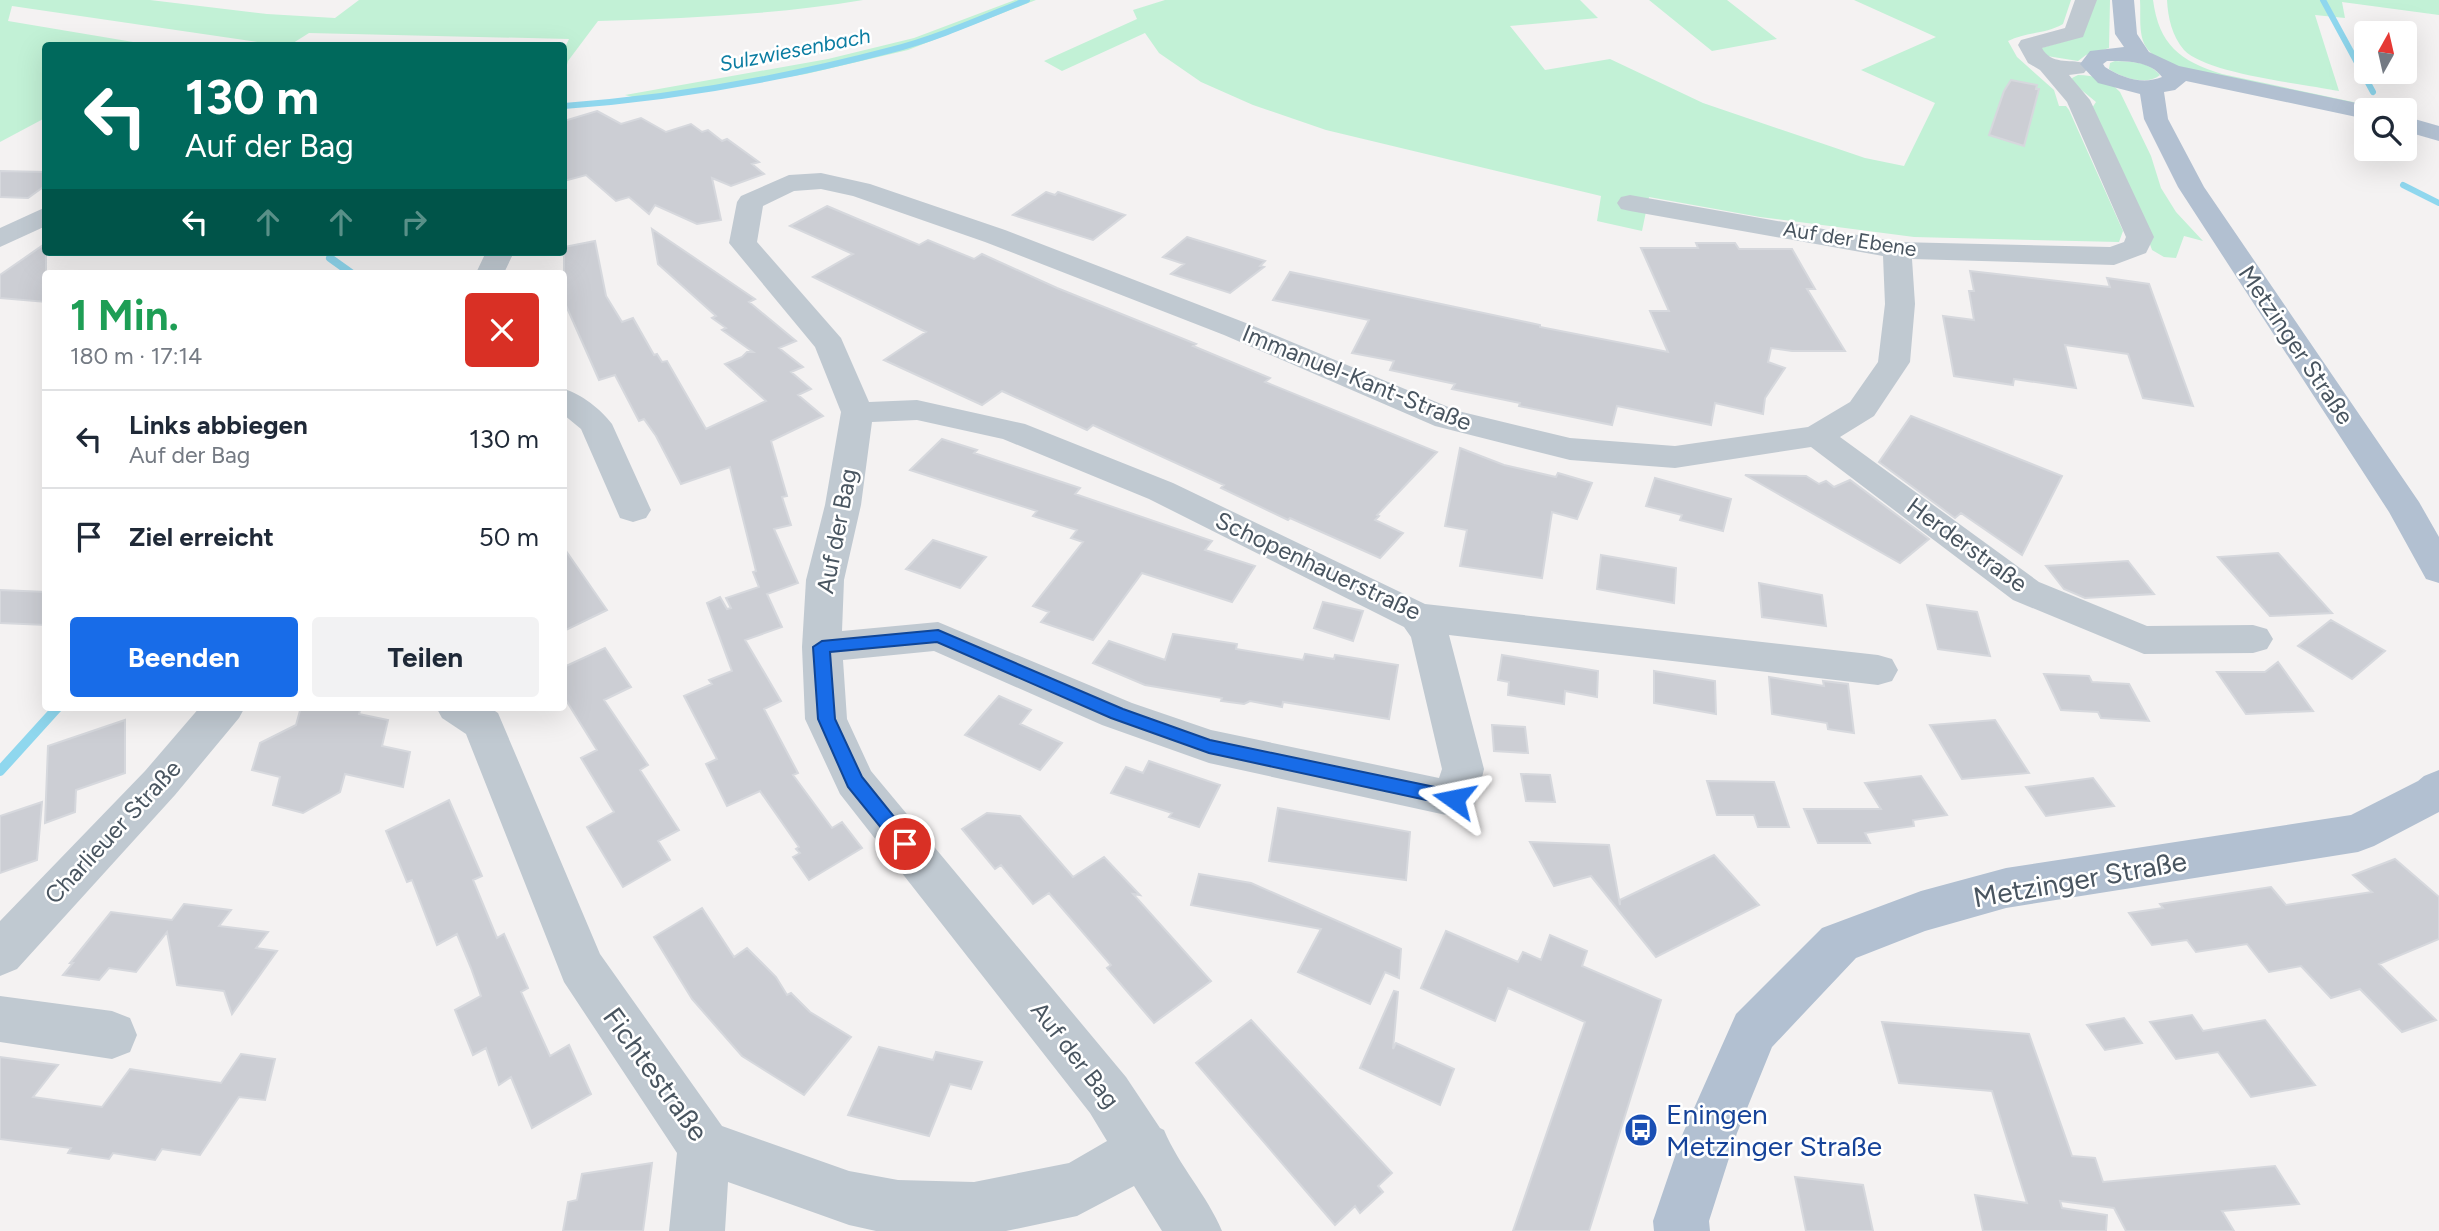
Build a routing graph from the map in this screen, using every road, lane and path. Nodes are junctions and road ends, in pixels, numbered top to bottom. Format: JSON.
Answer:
{"nodes":[{"id":1,"x":2086,"y":0,"type":"edge"},
{"id":2,"x":2123,"y":0,"type":"edge"},
{"id":3,"x":2129,"y":48,"type":"junction"},
{"id":4,"x":2050,"y":68,"type":"junction"},
{"id":5,"x":2094,"y":69,"type":"junction"},
{"id":6,"x":2174,"y":75,"type":"junction"},
{"id":7,"x":2124,"y":83,"type":"junction"},
{"id":8,"x":2151,"y":87,"type":"junction"},
{"id":9,"x":2354,"y":109,"type":"edge"},
{"id":10,"x":2156,"y":119,"type":"junction"},
{"id":11,"x":2417,"y":127,"type":"edge"},
{"id":12,"x":2439,"y":134,"type":"edge"},
{"id":13,"x":1630,"y":202,"type":"dead end"},
{"id":14,"x":39,"y":218,"type":"edge"},
{"id":15,"x":0,"y":219,"type":"edge"},
{"id":16,"x":0,"y":239,"type":"edge"},
{"id":17,"x":1897,"y":250,"type":"junction"},
{"id":18,"x":567,"y":401,"type":"edge"},
{"id":19,"x":857,"y":411,"type":"junction"},
{"id":20,"x":1817,"y":436,"type":"junction"},
{"id":21,"x":632,"y":510,"type":"dead end"},
{"id":22,"x":2439,"y":570,"type":"edge"},
{"id":23,"x":1418,"y":618,"type":"junction"},
{"id":24,"x":2253,"y":639,"type":"dead end"},
{"id":25,"x":822,"y":647,"type":"junction"},
{"id":26,"x":1878,"y":670,"type":"dead end"},
{"id":27,"x":221,"y":711,"type":"edge"},
{"id":28,"x":463,"y":711,"type":"edge"},
{"id":29,"x":2439,"y":788,"type":"edge"},
{"id":30,"x":0,"y":954,"type":"edge"},
{"id":31,"x":0,"y":1019,"type":"edge"},
{"id":32,"x":111,"y":1035,"type":"dead end"},
{"id":33,"x":704,"y":1147,"type":"junction"},
{"id":34,"x":1145,"y":1149,"type":"junction"},
{"id":35,"x":697,"y":1231,"type":"edge"},
{"id":36,"x":1194,"y":1231,"type":"edge"},
{"id":37,"x":1682,"y":1231,"type":"edge"}],
"edges":[{"from":1,"to":4,"type":"street"},
{"from":2,"to":3,"type":"main road"},
{"from":3,"to":5,"type":"main road"},
{"from":3,"to":6,"type":"main road"},
{"from":4,"to":5,"type":"street"},
{"from":4,"to":17,"type":"street","name":"Auf der Ebene"},
{"from":5,"to":7,"type":"main road"},
{"from":6,"to":8,"type":"main road"},
{"from":6,"to":9,"type":"main road"},
{"from":7,"to":8,"type":"main road"},
{"from":7,"to":10,"type":"main road","name":"Metzinger Straße"},
{"from":8,"to":10,"type":"main road","name":"Metzinger Straße"},
{"from":10,"to":22,"type":"main road","name":"Metzinger Straße"},
{"from":11,"to":12,"type":"main road"},
{"from":13,"to":17,"type":"street","name":"Auf der Ebene"},
{"from":14,"to":15,"type":"street"},
{"from":14,"to":16,"type":"street"},
{"from":17,"to":20,"type":"street","name":"Immanuel-Kant-Straße"},
{"from":18,"to":21,"type":"street"},
{"from":19,"to":20,"type":"street","name":"Immanuel-Kant-Straße"},
{"from":19,"to":23,"type":"street","name":"Schopenhauerstraße"},
{"from":19,"to":25,"type":"street","name":"Auf der Bag"},
{"from":20,"to":24,"type":"street","name":"Herderstraße"},
{"from":23,"to":25,"type":"street"},
{"from":23,"to":26,"type":"street","name":"Schopenhauerstraße"},
{"from":25,"to":34,"type":"street","name":"Auf der Bag"},
{"from":27,"to":30,"type":"street","name":"Charlieuer Straße"},
{"from":28,"to":33,"type":"street","name":"Fichtestraße"},
{"from":29,"to":37,"type":"main road","name":"Metzinger Straße"},
{"from":31,"to":32,"type":"street"},
{"from":33,"to":34,"type":"street","name":"Fichtestraße"},
{"from":33,"to":35,"type":"street"},
{"from":34,"to":36,"type":"street","name":"Auf der Bag"}]}
